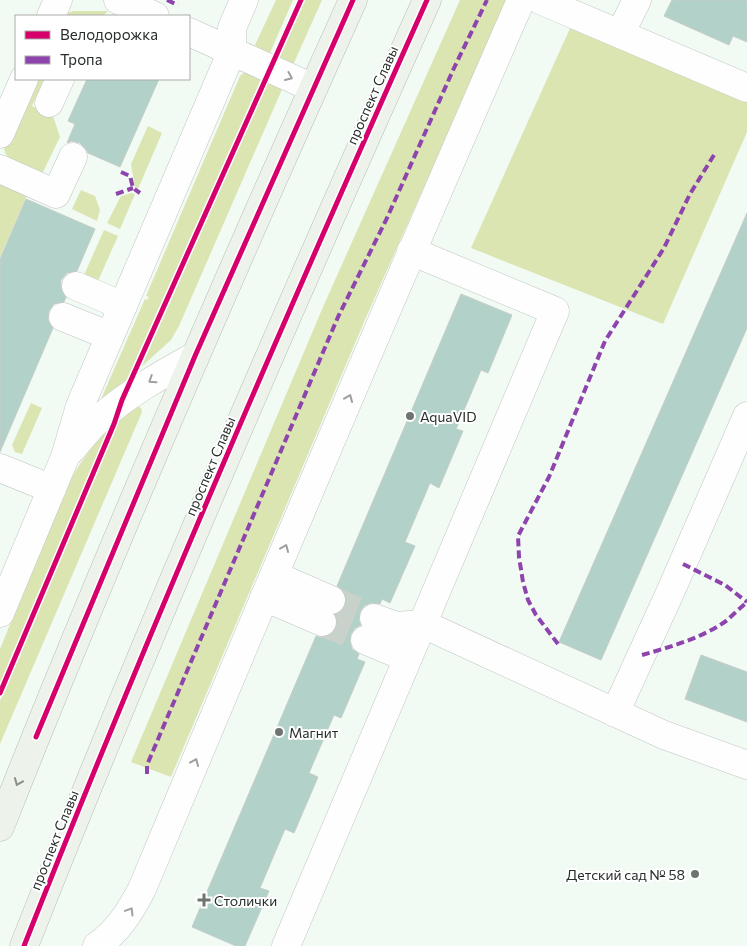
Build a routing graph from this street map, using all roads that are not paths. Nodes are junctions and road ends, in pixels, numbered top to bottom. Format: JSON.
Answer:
{"nodes":[{"id":1,"x":58,"y":0,"type":"edge"},
{"id":2,"x":118,"y":0,"type":"edge"},
{"id":3,"x":244,"y":0,"type":"edge"},
{"id":4,"x":353,"y":0,"type":"edge"},
{"id":5,"x":427,"y":0,"type":"edge"},
{"id":6,"x":522,"y":0,"type":"edge"},
{"id":7,"x":540,"y":0,"type":"edge"},
{"id":8,"x":637,"y":0,"type":"edge"},
{"id":9,"x":51,"y":15,"type":"edge"},
{"id":10,"x":154,"y":15,"type":"edge"},
{"id":11,"x":190,"y":32,"type":"edge"},
{"id":12,"x":620,"y":34,"type":"junction"},
{"id":13,"x":232,"y":51,"type":"junction"},
{"id":14,"x":24,"y":80,"type":"edge"},
{"id":15,"x":313,"y":88,"type":"junction"},
{"id":16,"x":747,"y":88,"type":"edge"},
{"id":17,"x":0,"y":134,"type":"edge"},
{"id":18,"x":73,"y":158,"type":"dead end"},
{"id":19,"x":0,"y":169,"type":"edge"},
{"id":20,"x":411,"y":251,"type":"junction"},
{"id":21,"x":76,"y":286,"type":"dead end"},
{"id":22,"x":123,"y":306,"type":"junction"},
{"id":23,"x":63,"y":317,"type":"dead end"},
{"id":24,"x":110,"y":336,"type":"junction"},
{"id":25,"x":195,"y":356,"type":"junction"},
{"id":26,"x":744,"y":433,"type":"edge"},
{"id":27,"x":65,"y":457,"type":"junction"},
{"id":28,"x":0,"y":468,"type":"edge"},
{"id":29,"x":52,"y":489,"type":"junction"},
{"id":30,"x":269,"y":586,"type":"junction"},
{"id":31,"x":326,"y":611,"type":"tunnel mouth"},
{"id":32,"x":0,"y":613,"type":"edge"},
{"id":33,"x":423,"y":624,"type":"junction"},
{"id":34,"x":408,"y":658,"type":"junction"},
{"id":35,"x":616,"y":713,"type":"junction"},
{"id":36,"x":747,"y":765,"type":"edge"},
{"id":37,"x":0,"y":827,"type":"edge"},
{"id":38,"x":24,"y":946,"type":"edge"},
{"id":39,"x":97,"y":946,"type":"edge"},
{"id":40,"x":286,"y":946,"type":"edge"}],
"edges":[{"from":1,"to":9,"type":"street"},
{"from":2,"to":10,"type":"street"},
{"from":3,"to":13,"type":"street"},
{"from":4,"to":15,"type":"main road"},
{"from":5,"to":38,"type":"main road","name":"проспект Славы"},
{"from":6,"to":20,"type":"street"},
{"from":7,"to":12,"type":"street"},
{"from":8,"to":12,"type":"street"},
{"from":11,"to":13,"type":"street"},
{"from":12,"to":16,"type":"street"},
{"from":13,"to":15,"type":"street","one_way":true},
{"from":13,"to":22,"type":"street"},
{"from":14,"to":17,"type":"street"},
{"from":15,"to":25,"type":"main road"},
{"from":18,"to":19,"type":"street"},
{"from":30,"to":20,"type":"street","one_way":true},
{"from":20,"to":33,"type":"street"},
{"from":21,"to":22,"type":"street"},
{"from":22,"to":24,"type":"street"},
{"from":23,"to":24,"type":"street"},
{"from":24,"to":27,"type":"street"},
{"from":25,"to":27,"type":"street","one_way":true},
{"from":25,"to":37,"type":"main road","one_way":true},
{"from":26,"to":35,"type":"street"},
{"from":27,"to":29,"type":"street"},
{"from":28,"to":29,"type":"street"},
{"from":29,"to":32,"type":"street"},
{"from":30,"to":31,"type":"street"},
{"from":39,"to":30,"type":"street","one_way":true},
{"from":33,"to":34,"type":"street"},
{"from":33,"to":34,"type":"street"},
{"from":33,"to":35,"type":"street"},
{"from":34,"to":40,"type":"street"},
{"from":35,"to":36,"type":"street"}]}
